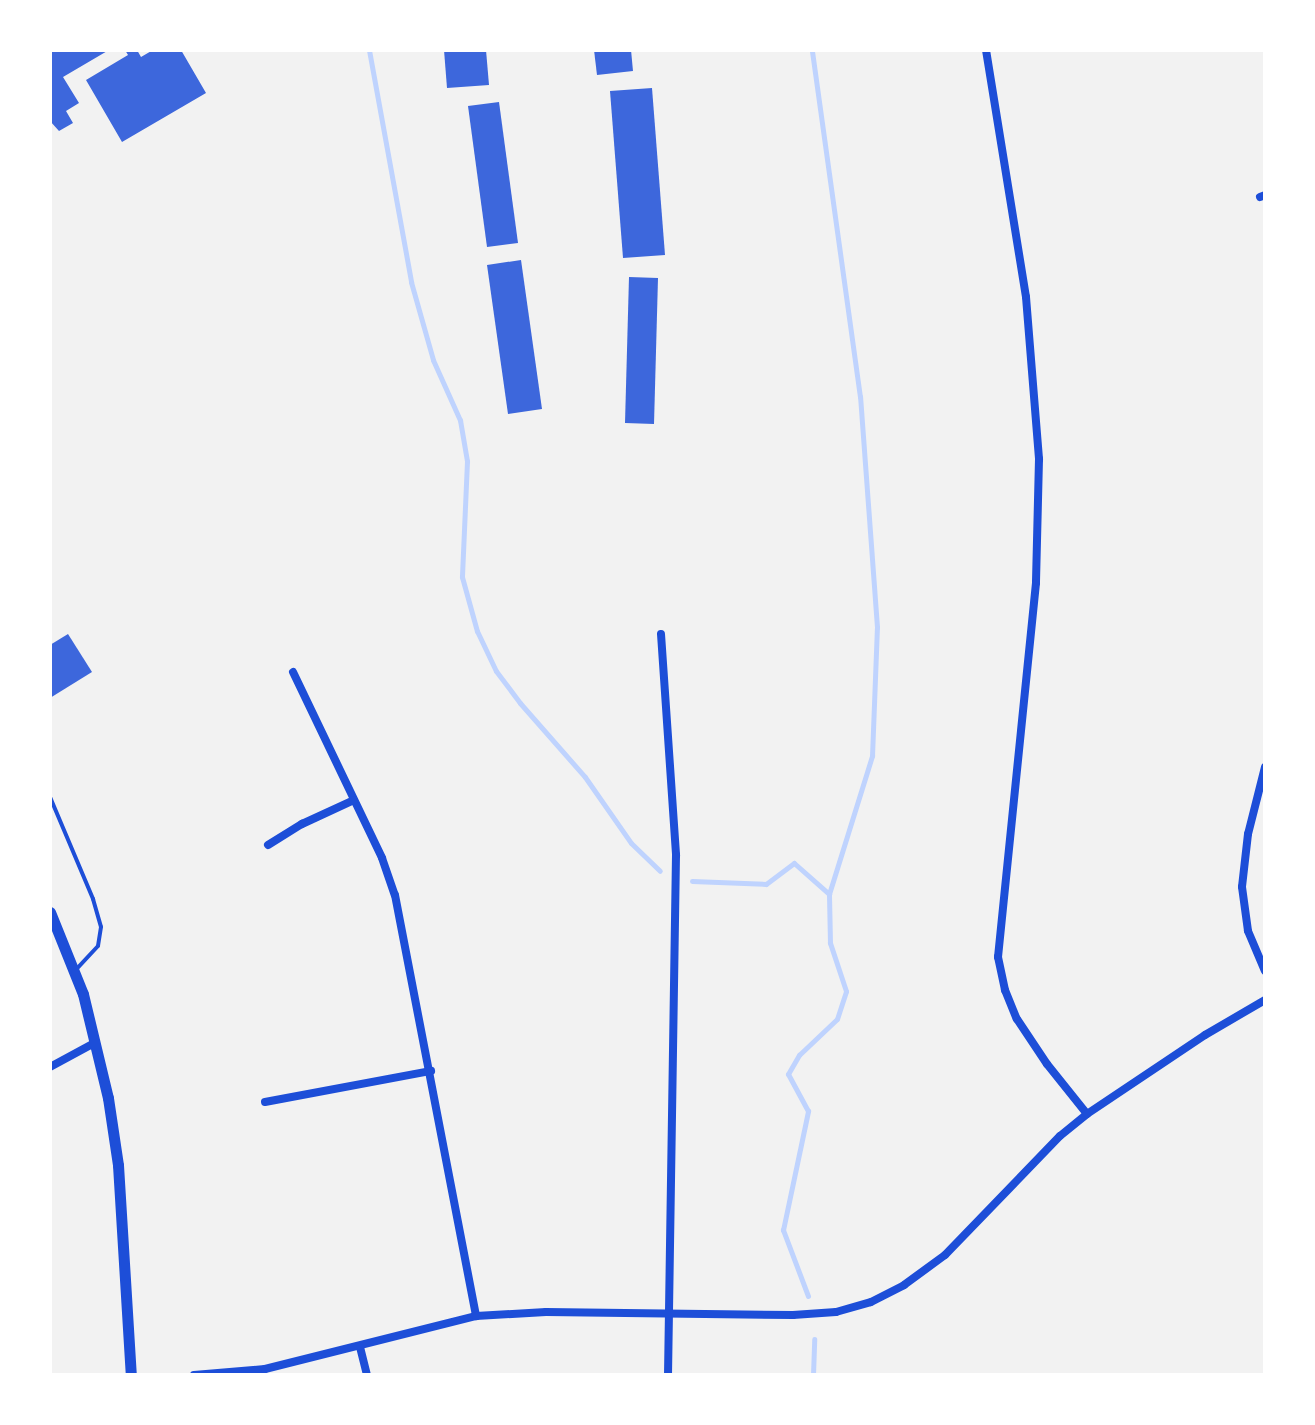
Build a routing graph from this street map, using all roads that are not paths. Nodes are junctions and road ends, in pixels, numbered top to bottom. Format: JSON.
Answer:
{"nodes":[{"id":1,"x":986,"y":50,"type":"edge"},
{"id":2,"x":661,"y":634,"type":"dead end"},
{"id":3,"x":293,"y":672,"type":"dead end"},
{"id":4,"x":1265,"y":767,"type":"edge"},
{"id":5,"x":50,"y":797,"type":"edge"},
{"id":6,"x":354,"y":800,"type":"junction"},
{"id":7,"x":268,"y":845,"type":"dead end"},
{"id":8,"x":50,"y":912,"type":"edge"},
{"id":9,"x":75,"y":971,"type":"junction"},
{"id":10,"x":1265,"y":971,"type":"edge"},
{"id":11,"x":1265,"y":1000,"type":"edge"},
{"id":12,"x":96,"y":1042,"type":"junction"},
{"id":13,"x":50,"y":1067,"type":"edge"},
{"id":14,"x":431,"y":1071,"type":"junction"},
{"id":15,"x":265,"y":1102,"type":"dead end"},
{"id":16,"x":1087,"y":1114,"type":"junction"},
{"id":17,"x":669,"y":1313,"type":"junction"},
{"id":18,"x":476,"y":1316,"type":"junction"},
{"id":19,"x":360,"y":1347,"type":"junction"},
{"id":20,"x":131,"y":1375,"type":"edge"},
{"id":21,"x":194,"y":1375,"type":"edge"},
{"id":22,"x":367,"y":1375,"type":"edge"},
{"id":23,"x":668,"y":1375,"type":"edge"}],
"edges":[{"from":1,"to":16,"type":"street"},
{"from":2,"to":17,"type":"street"},
{"from":3,"to":6,"type":"street"},
{"from":4,"to":10,"type":"street"},
{"from":5,"to":9,"type":"lane"},
{"from":6,"to":7,"type":"street"},
{"from":6,"to":14,"type":"street"},
{"from":8,"to":9,"type":"street"},
{"from":9,"to":12,"type":"street"},
{"from":11,"to":16,"type":"street"},
{"from":12,"to":13,"type":"street"},
{"from":12,"to":20,"type":"street"},
{"from":14,"to":15,"type":"street"},
{"from":14,"to":18,"type":"street"},
{"from":16,"to":17,"type":"street"},
{"from":17,"to":18,"type":"street"},
{"from":17,"to":23,"type":"street"},
{"from":18,"to":19,"type":"street"},
{"from":19,"to":21,"type":"street"},
{"from":19,"to":22,"type":"street"}]}
